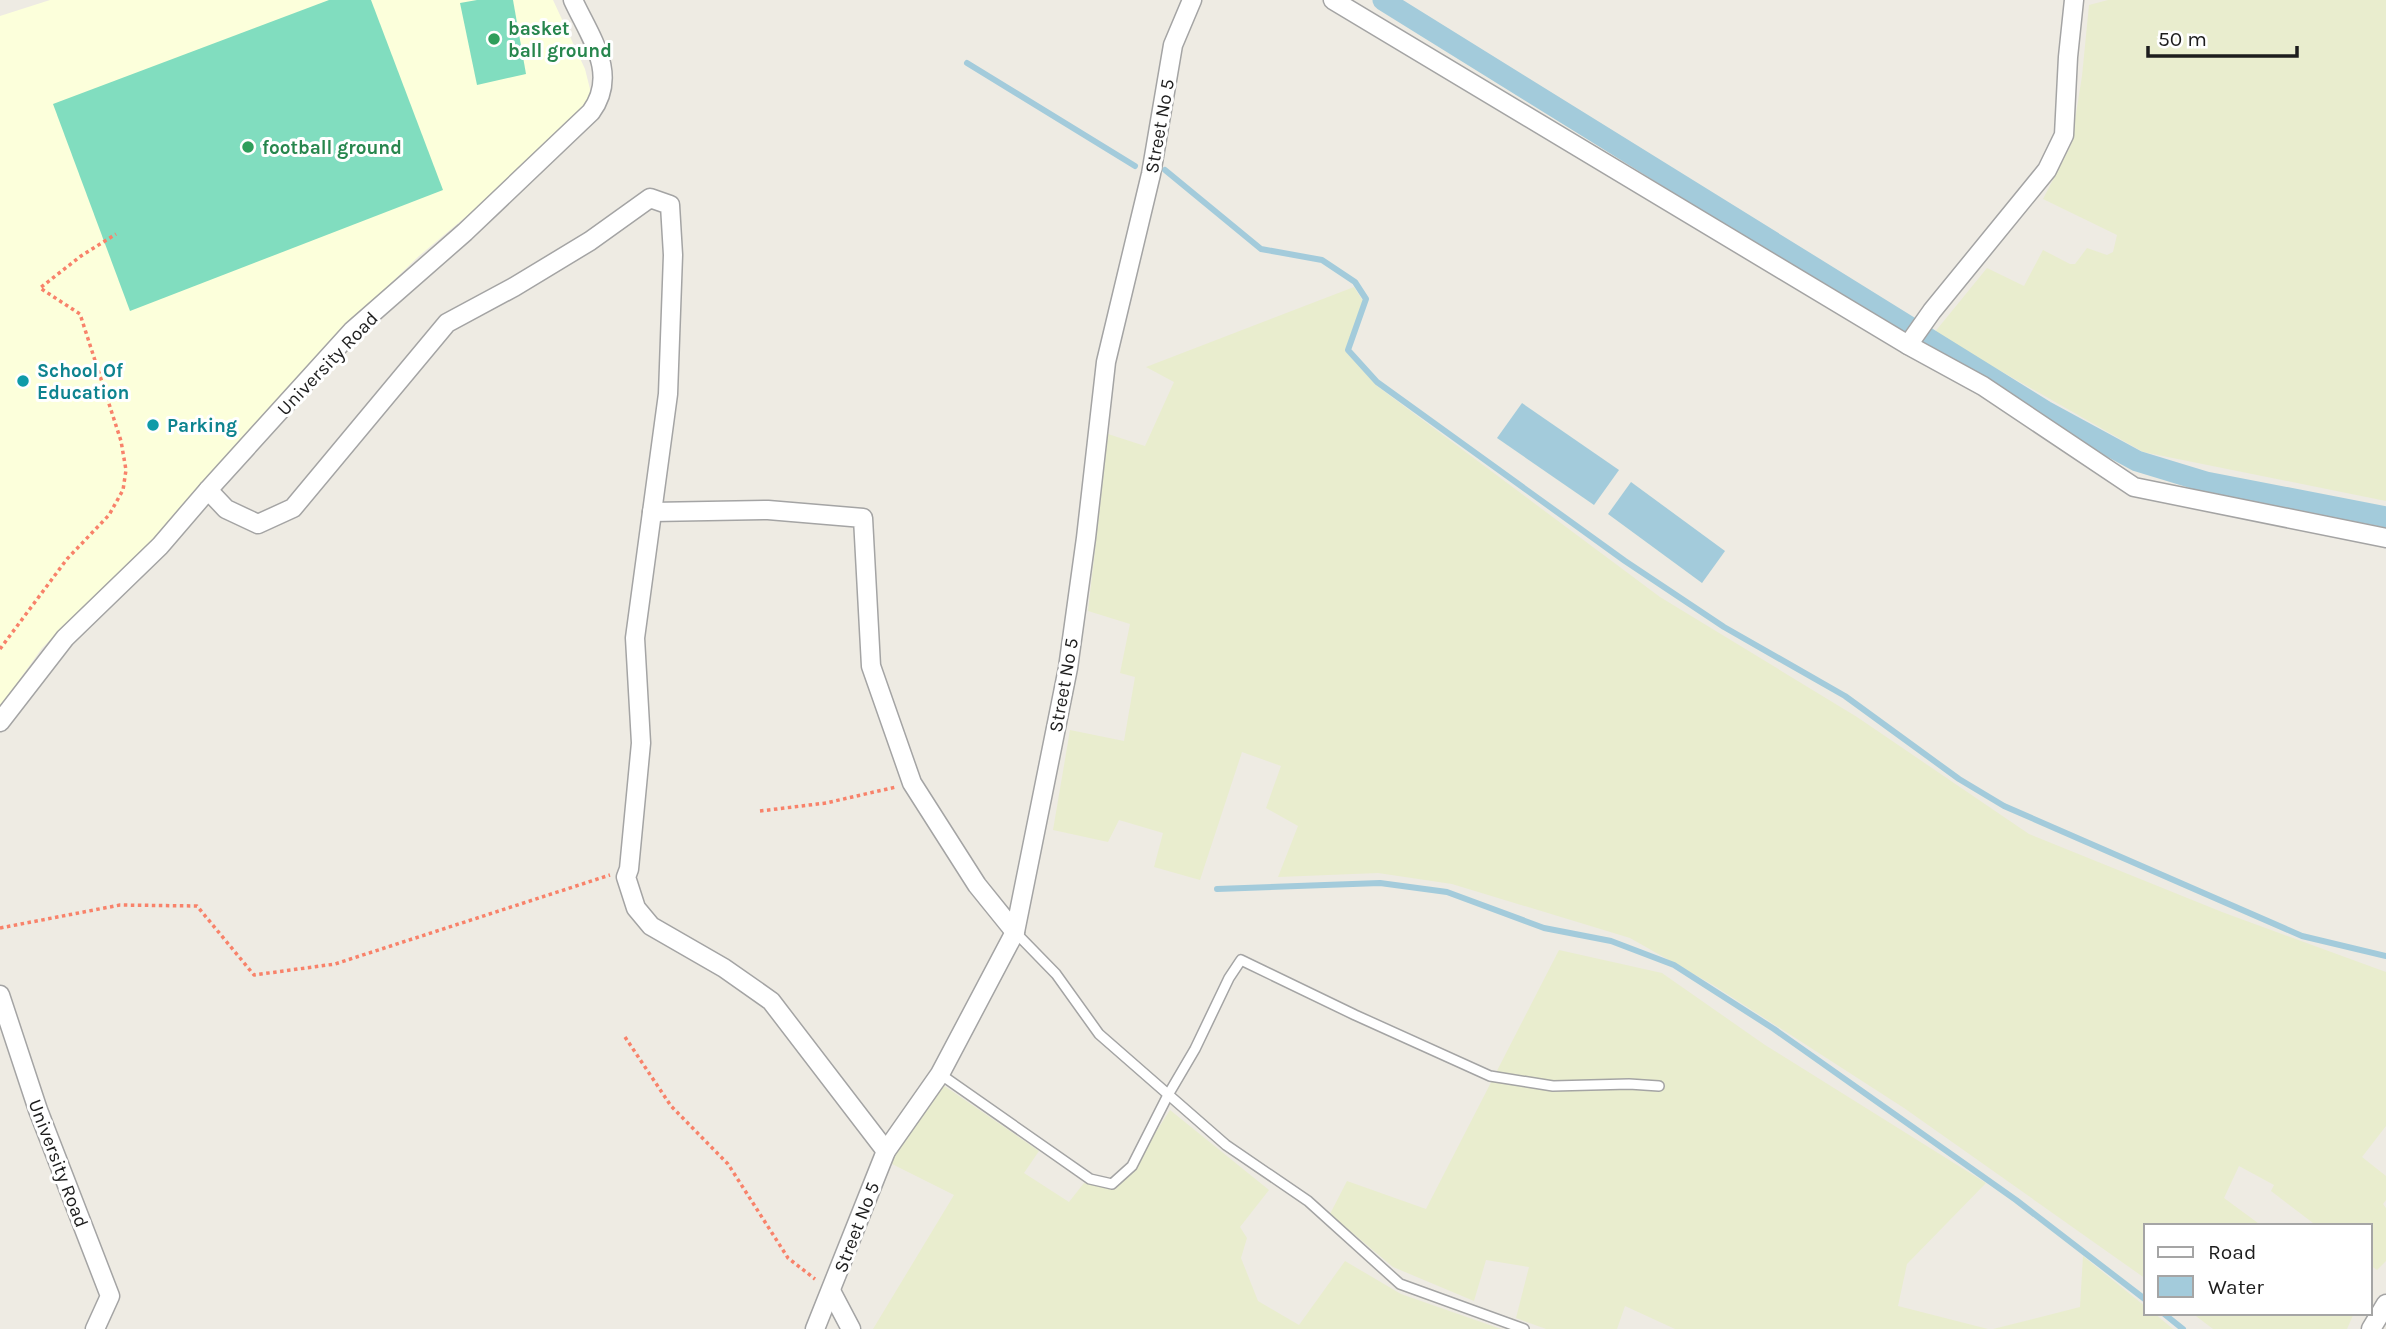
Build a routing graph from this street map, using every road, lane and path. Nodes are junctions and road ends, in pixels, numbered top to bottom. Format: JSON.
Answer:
{"nodes":[{"id":1,"x":573,"y":0,"type":"edge"},
{"id":2,"x":1192,"y":0,"type":"edge"},
{"id":3,"x":1333,"y":0,"type":"edge"},
{"id":4,"x":2074,"y":0,"type":"edge"},
{"id":5,"x":116,"y":234,"type":"dead end"},
{"id":6,"x":1910,"y":342,"type":"junction"},
{"id":7,"x":208,"y":490,"type":"junction"},
{"id":8,"x":652,"y":512,"type":"junction"},
{"id":9,"x":2386,"y":538,"type":"edge"},
{"id":10,"x":0,"y":649,"type":"edge"},
{"id":11,"x":0,"y":722,"type":"edge"},
{"id":12,"x":912,"y":783,"type":"junction"},
{"id":13,"x":760,"y":811,"type":"dead end"},
{"id":14,"x":628,"y":869,"type":"junction"},
{"id":15,"x":0,"y":928,"type":"edge"},
{"id":16,"x":1014,"y":932,"type":"junction"},
{"id":17,"x":0,"y":995,"type":"edge"},
{"id":18,"x":625,"y":1037,"type":"dead end"},
{"id":19,"x":940,"y":1074,"type":"junction"},
{"id":20,"x":1659,"y":1086,"type":"dead end"},
{"id":21,"x":1168,"y":1095,"type":"junction"},
{"id":22,"x":886,"y":1151,"type":"junction"},
{"id":23,"x":831,"y":1291,"type":"junction"},
{"id":24,"x":2386,"y":1304,"type":"edge"},
{"id":25,"x":95,"y":1329,"type":"edge"},
{"id":26,"x":815,"y":1329,"type":"edge"},
{"id":27,"x":851,"y":1329,"type":"edge"},
{"id":28,"x":1524,"y":1329,"type":"edge"},
{"id":29,"x":2371,"y":1329,"type":"edge"}],
"edges":[{"from":1,"to":7,"type":"street","name":"University Road"},
{"from":2,"to":16,"type":"street","name":"Street No 5"},
{"from":3,"to":6,"type":"street"},
{"from":4,"to":6,"type":"street"},
{"from":5,"to":10,"type":"path"},
{"from":6,"to":9,"type":"street"},
{"from":7,"to":8,"type":"street"},
{"from":7,"to":11,"type":"street","name":"University Road"},
{"from":8,"to":12,"type":"street"},
{"from":8,"to":14,"type":"street"},
{"from":12,"to":13,"type":"path"},
{"from":12,"to":16,"type":"street"},
{"from":14,"to":15,"type":"path"},
{"from":14,"to":22,"type":"street"},
{"from":16,"to":19,"type":"street","name":"Street No 5"},
{"from":16,"to":21,"type":"lane"},
{"from":17,"to":25,"type":"street","name":"University Road"},
{"from":18,"to":23,"type":"path"},
{"from":19,"to":21,"type":"lane"},
{"from":19,"to":22,"type":"street","name":"Street No 5"},
{"from":20,"to":21,"type":"lane"},
{"from":21,"to":28,"type":"lane"},
{"from":22,"to":23,"type":"street","name":"Street No 5"},
{"from":23,"to":26,"type":"street","name":"Street No 5"},
{"from":23,"to":27,"type":"street"},
{"from":24,"to":29,"type":"street"}]}
